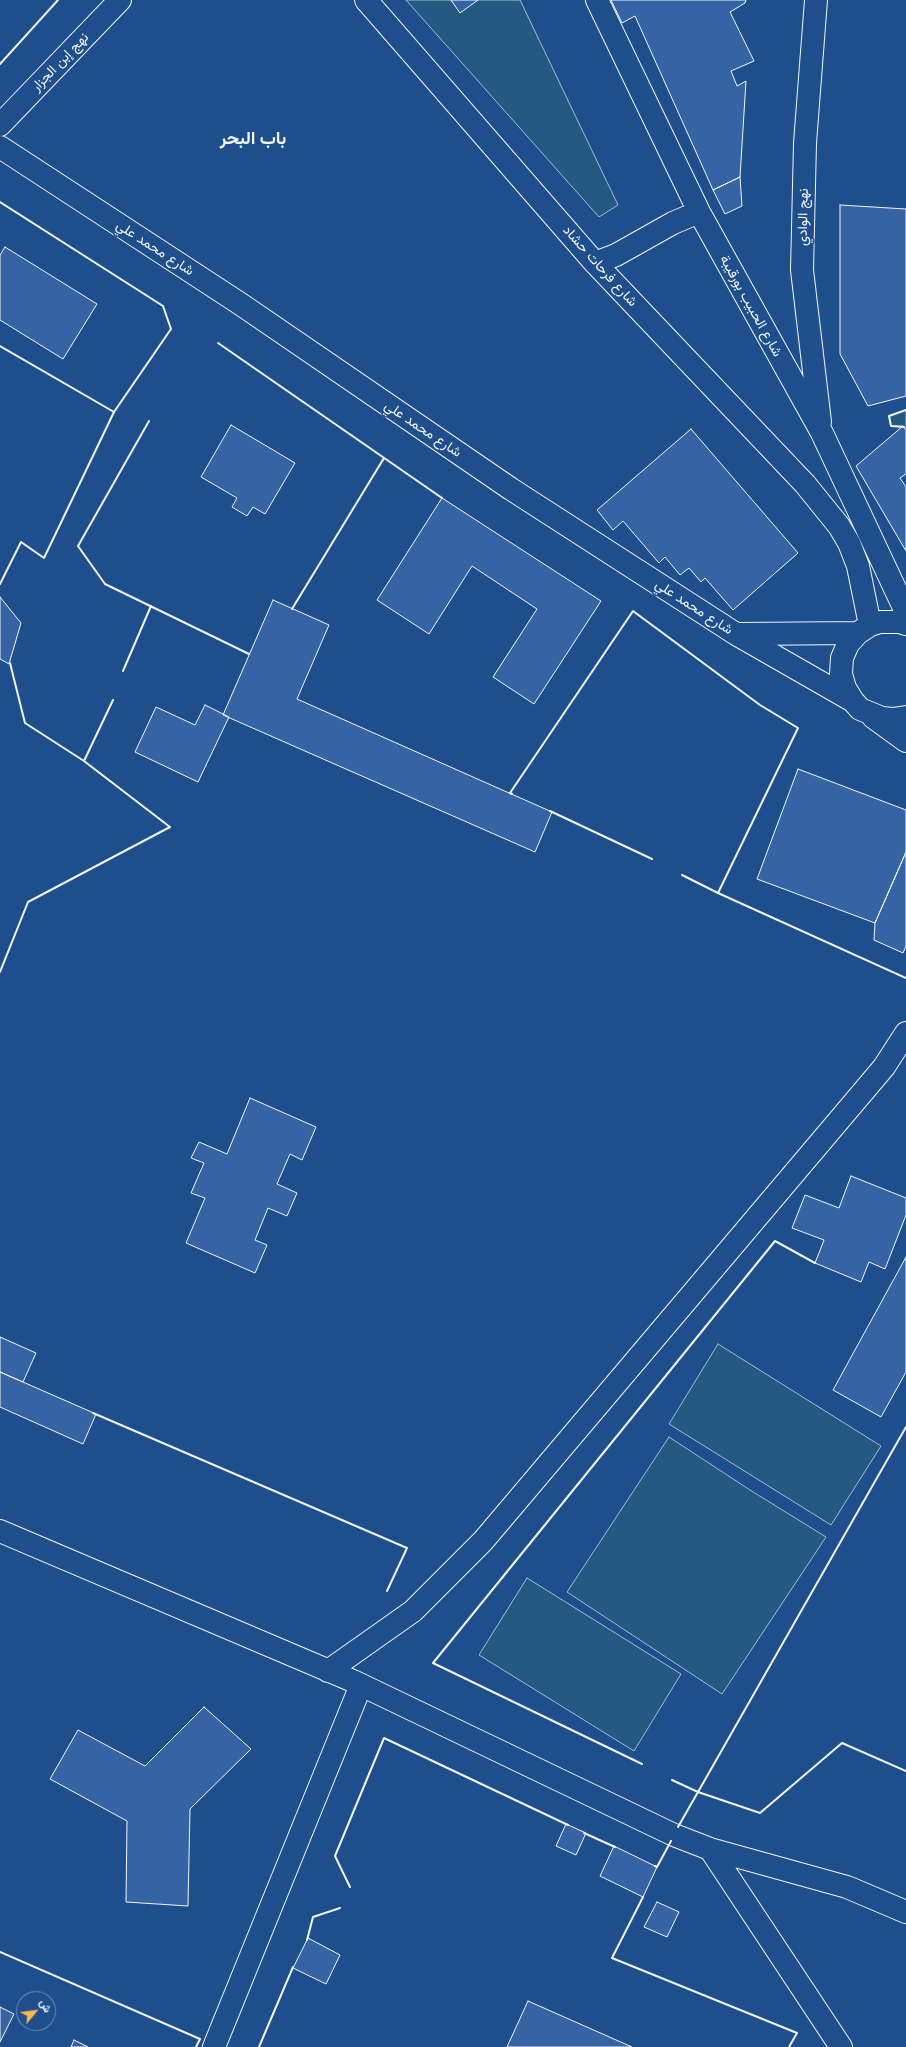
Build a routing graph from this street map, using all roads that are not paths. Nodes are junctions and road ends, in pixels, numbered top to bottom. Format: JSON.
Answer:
{"nodes":[{"id":1,"x":120,"y":0,"type":"edge"},
{"id":2,"x":366,"y":0,"type":"edge"},
{"id":3,"x":597,"y":0,"type":"edge"},
{"id":4,"x":816,"y":0,"type":"edge"},
{"id":5,"x":0,"y":125,"type":"edge"},
{"id":6,"x":0,"y":146,"type":"edge"},
{"id":7,"x":699,"y":212,"type":"junction"},
{"id":8,"x":595,"y":262,"type":"junction"},
{"id":9,"x":822,"y":433,"type":"junction"},
{"id":10,"x":906,"y":612,"type":"edge"},
{"id":11,"x":906,"y":624,"type":"edge"},
{"id":12,"x":864,"y":629,"type":"junction"},
{"id":13,"x":736,"y":634,"type":"junction"},
{"id":14,"x":853,"y":701,"type":"junction"},
{"id":15,"x":870,"y":715,"type":"junction"},
{"id":16,"x":906,"y":717,"type":"edge"},
{"id":17,"x":906,"y":741,"type":"edge"},
{"id":18,"x":906,"y":1033,"type":"edge"},
{"id":19,"x":0,"y":1531,"type":"edge"},
{"id":20,"x":328,"y":1671,"type":"junction"},
{"id":21,"x":361,"y":1685,"type":"junction"},
{"id":22,"x":710,"y":1849,"type":"junction"},
{"id":23,"x":906,"y":1912,"type":"edge"},
{"id":24,"x":214,"y":2047,"type":"edge"},
{"id":25,"x":841,"y":2047,"type":"edge"}],
"edges":[{"from":1,"to":5,"type":"street","name":"نهج إبن الجزار"},
{"from":2,"to":8,"type":"street","name":"شارع فرحات حشاد"},
{"from":3,"to":7,"type":"street","name":"شارع الحبيب بورقيبة"},
{"from":4,"to":9,"type":"street","name":"نهج الوادي"},
{"from":6,"to":13,"type":"street","name":"شارع محمد علي"},
{"from":7,"to":8,"type":"street"},
{"from":7,"to":9,"type":"street","name":"شارع الحبيب بورقيبة"},
{"from":8,"to":12,"type":"street","name":"شارع فرحات حشاد"},
{"from":9,"to":10,"type":"street","name":"شارع الحبيب بورقيبة"},
{"from":11,"to":12,"type":"street"},
{"from":12,"to":13,"type":"street"},
{"from":12,"to":14,"type":"street"},
{"from":13,"to":14,"type":"street","name":"شارع محمد علي"},
{"from":14,"to":15,"type":"street"},
{"from":15,"to":16,"type":"street"},
{"from":15,"to":17,"type":"street"},
{"from":18,"to":20,"type":"street"},
{"from":19,"to":20,"type":"street"},
{"from":20,"to":21,"type":"street"},
{"from":21,"to":22,"type":"street"},
{"from":21,"to":24,"type":"street"},
{"from":22,"to":23,"type":"street"},
{"from":22,"to":25,"type":"street"}]}
